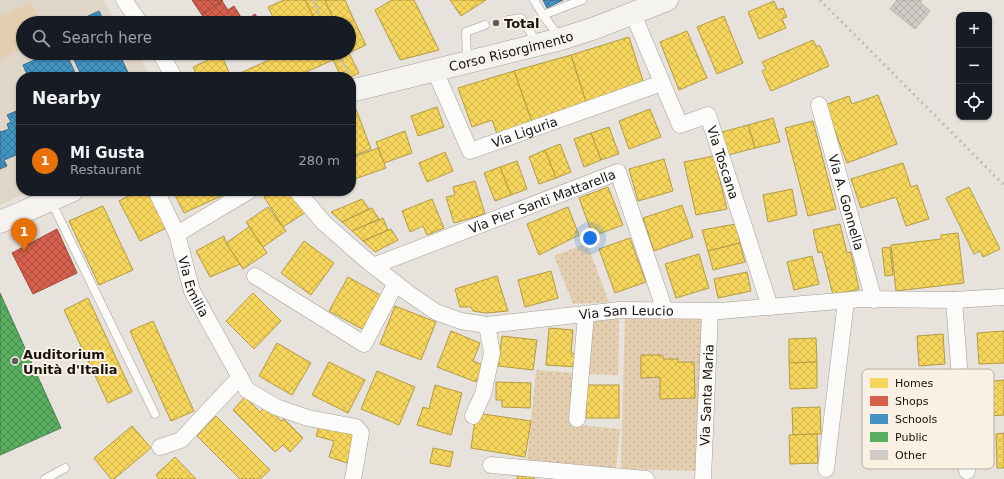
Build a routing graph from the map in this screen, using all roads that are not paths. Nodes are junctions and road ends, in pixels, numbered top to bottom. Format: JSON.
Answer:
{"nodes":[{"id":1,"x":124,"y":0,"type":"edge"},
{"id":2,"x":534,"y":0,"type":"edge"},
{"id":3,"x":582,"y":0,"type":"edge"},
{"id":4,"x":667,"y":0,"type":"edge"},
{"id":5,"x":633,"y":14,"type":"junction"},
{"id":6,"x":543,"y":15,"type":"junction"},
{"id":7,"x":135,"y":16,"type":"edge"},
{"id":8,"x":508,"y":20,"type":"dead end"},
{"id":9,"x":485,"y":25,"type":"dead end"},
{"id":10,"x":561,"y":39,"type":"junction"},
{"id":11,"x":538,"y":45,"type":"junction"},
{"id":12,"x":164,"y":60,"type":"edge"},
{"id":13,"x":467,"y":63,"type":"junction"},
{"id":14,"x":435,"y":71,"type":"junction"},
{"id":15,"x":171,"y":72,"type":"edge"},
{"id":16,"x":662,"y":83,"type":"junction"},
{"id":17,"x":356,"y":90,"type":"edge"},
{"id":18,"x":819,"y":105,"type":"dead end"},
{"id":19,"x":60,"y":196,"type":"edge"},
{"id":20,"x":158,"y":196,"type":"edge"},
{"id":21,"x":241,"y":196,"type":"edge"},
{"id":22,"x":301,"y":196,"type":"edge"},
{"id":23,"x":51,"y":200,"type":"junction"},
{"id":24,"x":0,"y":222,"type":"edge"},
{"id":25,"x":177,"y":234,"type":"junction"},
{"id":26,"x":373,"y":266,"type":"junction"},
{"id":27,"x":255,"y":276,"type":"dead end"},
{"id":28,"x":396,"y":283,"type":"junction"},
{"id":29,"x":1004,"y":297,"type":"edge"},
{"id":30,"x":874,"y":300,"type":"junction"},
{"id":31,"x":954,"y":300,"type":"junction"},
{"id":32,"x":846,"y":301,"type":"junction"},
{"id":33,"x":770,"y":307,"type":"junction"},
{"id":34,"x":664,"y":311,"type":"junction"},
{"id":35,"x":710,"y":311,"type":"junction"},
{"id":36,"x":586,"y":315,"type":"junction"},
{"id":37,"x":488,"y":325,"type":"junction"},
{"id":38,"x":959,"y":369,"type":"edge"},
{"id":39,"x":239,"y":378,"type":"junction"},
{"id":40,"x":155,"y":414,"type":"dead end"},
{"id":41,"x":473,"y":416,"type":"dead end"},
{"id":42,"x":577,"y":419,"type":"dead end"},
{"id":43,"x":160,"y":447,"type":"dead end"},
{"id":44,"x":491,"y":465,"type":"dead end"},
{"id":45,"x":65,"y":468,"type":"dead end"},
{"id":46,"x":826,"y":469,"type":"dead end"},
{"id":47,"x":45,"y":479,"type":"edge"},
{"id":48,"x":353,"y":479,"type":"edge"},
{"id":49,"x":646,"y":479,"type":"edge"},
{"id":50,"x":703,"y":479,"type":"edge"}],
"edges":[{"from":1,"to":7,"type":"street"},
{"from":2,"to":6,"type":"lane"},
{"from":3,"to":6,"type":"lane"},
{"from":4,"to":5,"type":"street","name":"Corso Risorgimento"},
{"from":5,"to":10,"type":"street","name":"Corso Risorgimento"},
{"from":5,"to":16,"type":"street","name":"Via Toscana"},
{"from":6,"to":10,"type":"lane"},
{"from":8,"to":11,"type":"lane"},
{"from":9,"to":13,"type":"lane"},
{"from":10,"to":11,"type":"street","name":"Corso Risorgimento"},
{"from":11,"to":13,"type":"street","name":"Corso Risorgimento"},
{"from":12,"to":15,"type":"street"},
{"from":13,"to":14,"type":"street","name":"Corso Risorgimento"},
{"from":14,"to":16,"type":"street","name":"Via Liguria"},
{"from":14,"to":17,"type":"street","name":"Corso Risorgimento"},
{"from":16,"to":33,"type":"street","name":"Via Toscana"},
{"from":18,"to":30,"type":"street","name":"Via A. Gonnella"},
{"from":19,"to":23,"type":"street"},
{"from":20,"to":25,"type":"street","name":"Via Emilia"},
{"from":21,"to":25,"type":"street"},
{"from":22,"to":26,"type":"street","name":"Via San Leucio"},
{"from":23,"to":24,"type":"street"},
{"from":23,"to":40,"type":"lane"},
{"from":25,"to":39,"type":"street","name":"Via Emilia"},
{"from":26,"to":28,"type":"street","name":"Via San Leucio"},
{"from":26,"to":34,"type":"street","name":"Via Pier Santi Mattarella"},
{"from":27,"to":28,"type":"street"},
{"from":28,"to":37,"type":"street","name":"Via San Leucio"},
{"from":29,"to":31,"type":"street","name":"Via San Leucio"},
{"from":30,"to":31,"type":"street","name":"Via San Leucio"},
{"from":30,"to":32,"type":"street","name":"Via San Leucio"},
{"from":31,"to":38,"type":"street"},
{"from":32,"to":33,"type":"street","name":"Via San Leucio"},
{"from":32,"to":46,"type":"street"},
{"from":33,"to":35,"type":"street","name":"Via San Leucio"},
{"from":34,"to":35,"type":"street","name":"Via San Leucio"},
{"from":34,"to":36,"type":"street","name":"Via San Leucio"},
{"from":35,"to":50,"type":"street","name":"Via Santa Maria"},
{"from":36,"to":37,"type":"street","name":"Via San Leucio"},
{"from":36,"to":42,"type":"street"},
{"from":37,"to":41,"type":"street"},
{"from":39,"to":43,"type":"street"},
{"from":39,"to":48,"type":"street","name":"Via Emilia"},
{"from":44,"to":49,"type":"street"},
{"from":45,"to":47,"type":"lane"}]}
